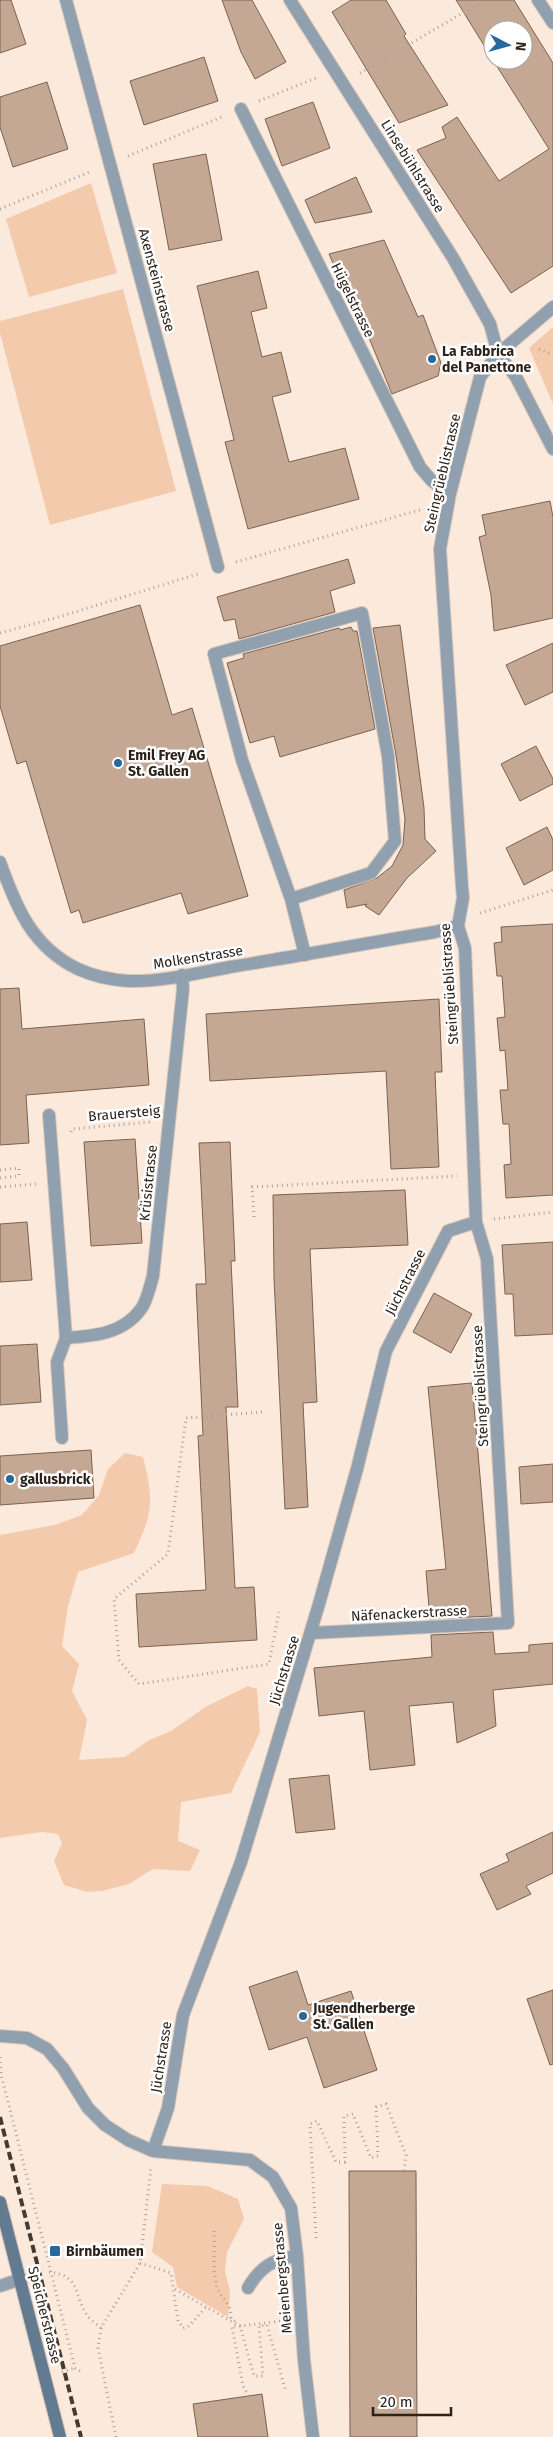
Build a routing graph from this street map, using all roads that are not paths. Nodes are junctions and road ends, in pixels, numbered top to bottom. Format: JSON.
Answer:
{"nodes":[{"id":1,"x":66,"y":0,"type":"edge"},
{"id":2,"x":290,"y":0,"type":"edge"},
{"id":3,"x":538,"y":0,"type":"edge"},
{"id":4,"x":553,"y":23,"type":"edge"},
{"id":5,"x":241,"y":109,"type":"road end"},
{"id":6,"x":553,"y":307,"type":"edge"},
{"id":7,"x":498,"y":354,"type":"junction"},
{"id":8,"x":553,"y":449,"type":"edge"},
{"id":9,"x":450,"y":494,"type":"junction"},
{"id":10,"x":218,"y":567,"type":"dead end"},
{"id":11,"x":0,"y":862,"type":"edge"},
{"id":12,"x":291,"y":898,"type":"junction"},
{"id":13,"x":458,"y":926,"type":"junction"},
{"id":14,"x":305,"y":954,"type":"junction"},
{"id":15,"x":182,"y":975,"type":"junction"},
{"id":16,"x":49,"y":1115,"type":"dead end"},
{"id":17,"x":476,"y":1222,"type":"junction"},
{"id":18,"x":66,"y":1338,"type":"junction"},
{"id":19,"x":62,"y":1438,"type":"dead end"},
{"id":20,"x":508,"y":1623,"type":"joint"},
{"id":21,"x":311,"y":1633,"type":"junction"},
{"id":22,"x":0,"y":2036,"type":"edge"},
{"id":23,"x":153,"y":2151,"type":"junction"},
{"id":24,"x":0,"y":2202,"type":"edge"},
{"id":25,"x":297,"y":2256,"type":"junction"},
{"id":26,"x":21,"y":2279,"type":"junction"},
{"id":27,"x":0,"y":2286,"type":"edge"},
{"id":28,"x":248,"y":2288,"type":"dead end"},
{"id":29,"x":60,"y":2437,"type":"edge"},
{"id":30,"x":313,"y":2437,"type":"edge"}],
"edges":[{"from":1,"to":10,"type":"street","name":"Axensteinstrasse"},
{"from":2,"to":7,"type":"street","name":"Linsebühlstrasse"},
{"from":3,"to":4,"type":"street"},
{"from":5,"to":9,"type":"street","name":"Hügelstrasse"},
{"from":6,"to":7,"type":"street","name":"Steingrüeblistrasse"},
{"from":7,"to":8,"type":"street"},
{"from":7,"to":9,"type":"street","name":"Steingrüeblistrasse"},
{"from":9,"to":13,"type":"street","name":"Steingrüeblistrasse"},
{"from":11,"to":15,"type":"street","name":"Molkenstrasse"},
{"from":12,"to":12,"type":"street"},
{"from":12,"to":14,"type":"street"},
{"from":13,"to":14,"type":"street","name":"Molkenstrasse"},
{"from":13,"to":17,"type":"street","name":"Steingrüeblistrasse"},
{"from":14,"to":15,"type":"street","name":"Molkenstrasse"},
{"from":15,"to":18,"type":"street","name":"Krüsistrasse"},
{"from":16,"to":18,"type":"street"},
{"from":17,"to":20,"type":"street","name":"Steingrüeblistrasse"},
{"from":17,"to":21,"type":"street","name":"Jüchstrasse"},
{"from":18,"to":19,"type":"street"},
{"from":20,"to":21,"type":"street","name":"Näfenackerstrasse"},
{"from":21,"to":23,"type":"street","name":"Jüchstrasse"},
{"from":22,"to":23,"type":"street","name":"Meienbergstrasse"},
{"from":23,"to":25,"type":"street","name":"Meienbergstrasse"},
{"from":24,"to":26,"type":"main road","name":"Speicherstrasse"},
{"from":25,"to":28,"type":"street"},
{"from":25,"to":30,"type":"street","name":"Meienbergstrasse"},
{"from":26,"to":27,"type":"street"},
{"from":26,"to":29,"type":"main road","name":"Speicherstrasse"}]}
